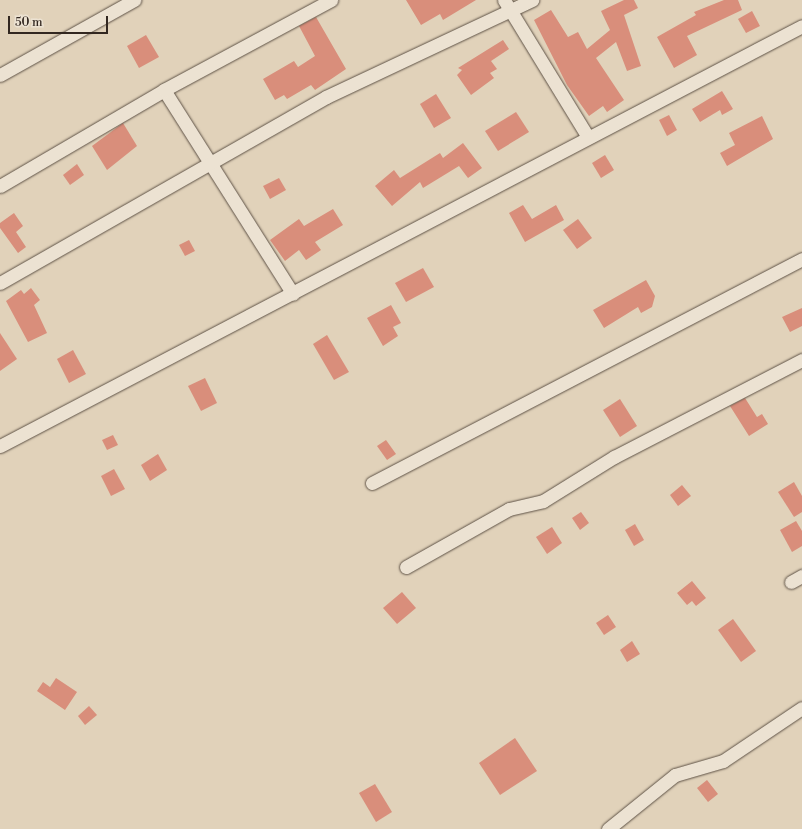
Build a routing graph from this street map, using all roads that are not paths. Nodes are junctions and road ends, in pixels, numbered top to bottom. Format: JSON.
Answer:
{"nodes":[{"id":1,"x":134,"y":0,"type":"edge"},
{"id":2,"x":331,"y":0,"type":"edge"},
{"id":3,"x":532,"y":0,"type":"edge"},
{"id":4,"x":507,"y":5,"type":"edge"},
{"id":5,"x":802,"y":26,"type":"edge"},
{"id":6,"x":0,"y":75,"type":"edge"},
{"id":7,"x":164,"y":90,"type":"junction"},
{"id":8,"x":588,"y":137,"type":"junction"},
{"id":9,"x":208,"y":164,"type":"junction"},
{"id":10,"x":0,"y":186,"type":"edge"},
{"id":11,"x":802,"y":259,"type":"edge"},
{"id":12,"x":0,"y":283,"type":"edge"},
{"id":13,"x":293,"y":294,"type":"junction"},
{"id":14,"x":802,"y":360,"type":"edge"},
{"id":15,"x":0,"y":446,"type":"edge"},
{"id":16,"x":372,"y":483,"type":"dead end"},
{"id":17,"x":406,"y":567,"type":"dead end"},
{"id":18,"x":802,"y":708,"type":"edge"},
{"id":19,"x":608,"y":829,"type":"edge"}],
"edges":[{"from":1,"to":6,"type":"street"},
{"from":2,"to":7,"type":"street"},
{"from":3,"to":4,"type":"street"},
{"from":4,"to":8,"type":"street"},
{"from":4,"to":9,"type":"street"},
{"from":5,"to":8,"type":"street"},
{"from":7,"to":9,"type":"street"},
{"from":7,"to":10,"type":"street"},
{"from":8,"to":13,"type":"street"},
{"from":9,"to":12,"type":"street"},
{"from":9,"to":13,"type":"street"},
{"from":11,"to":16,"type":"street"},
{"from":13,"to":15,"type":"street"},
{"from":14,"to":17,"type":"street"},
{"from":18,"to":19,"type":"street"}]}
